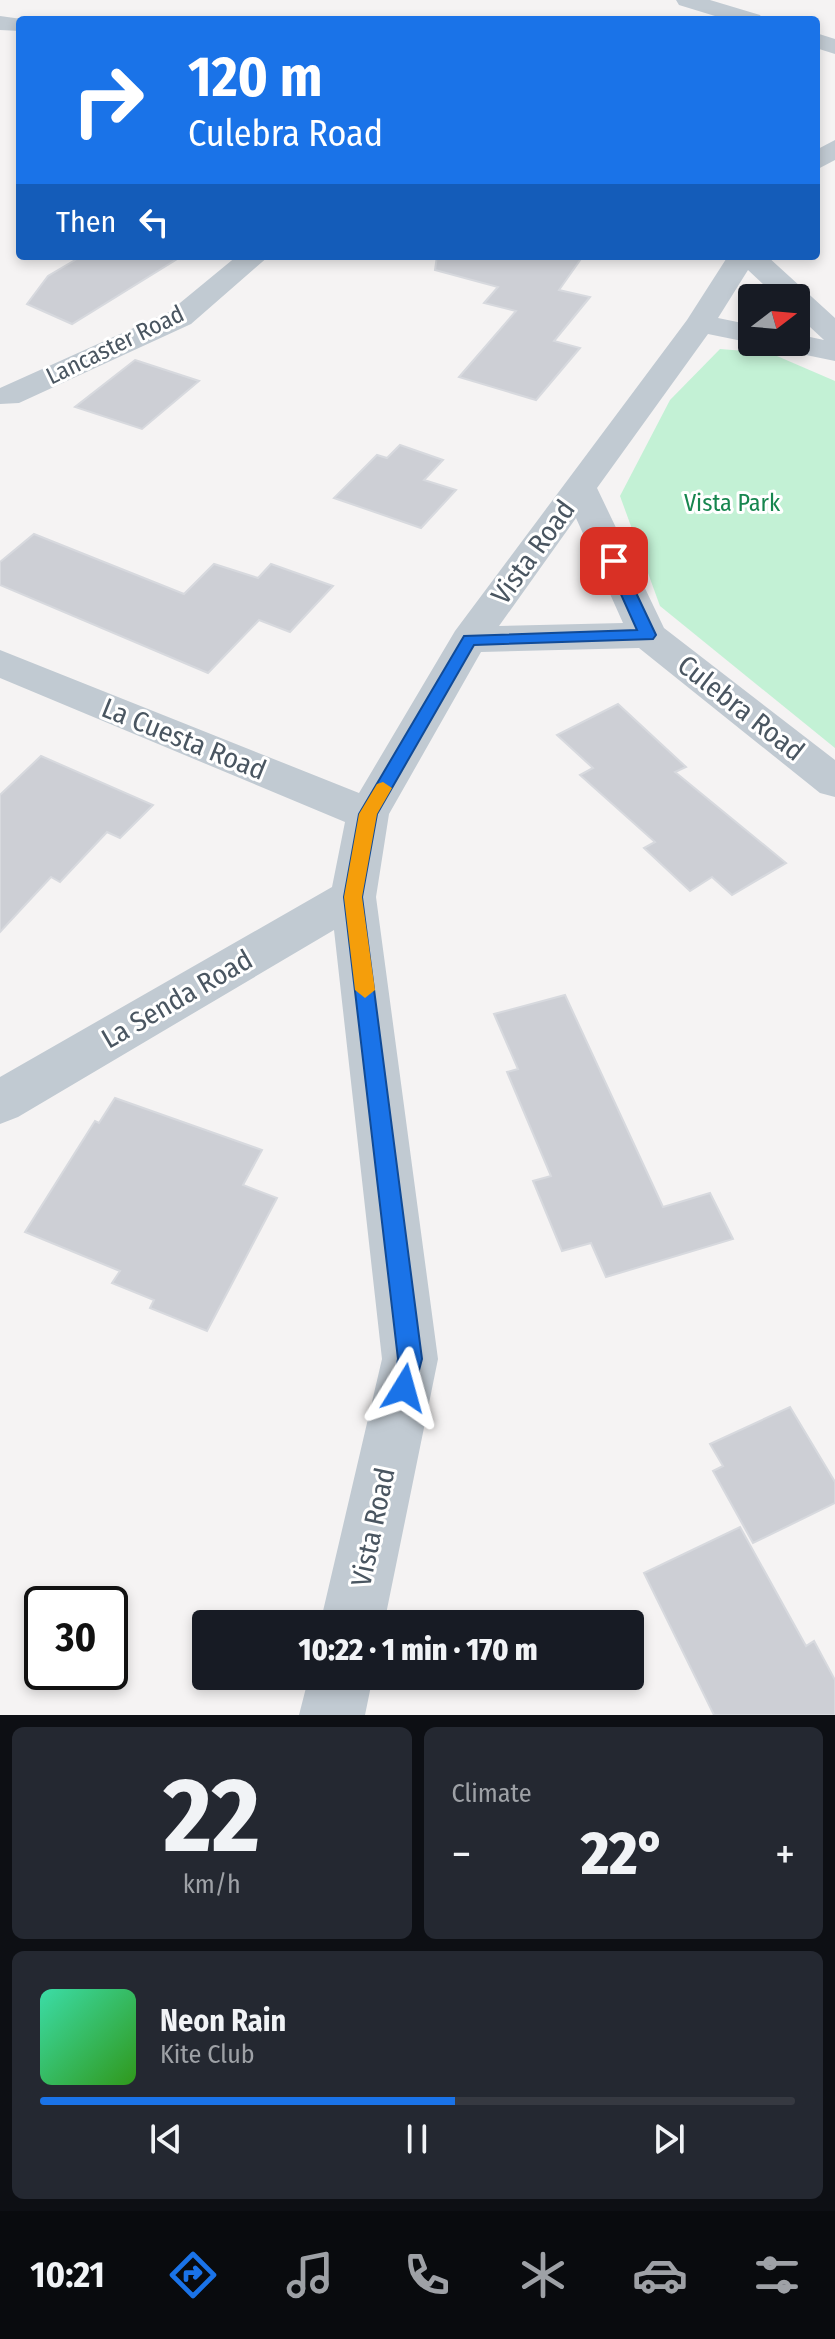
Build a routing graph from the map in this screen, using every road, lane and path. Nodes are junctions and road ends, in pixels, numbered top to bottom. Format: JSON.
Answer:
{"nodes":[{"id":1,"x":687,"y":0,"type":"edge"},
{"id":2,"x":739,"y":16,"type":"edge"},
{"id":3,"x":832,"y":132,"type":"edge"},
{"id":4,"x":820,"y":154,"type":"edge"},
{"id":5,"x":250,"y":260,"type":"edge"},
{"id":6,"x":739,"y":260,"type":"edge"},
{"id":7,"x":754,"y":260,"type":"edge"},
{"id":8,"x":700,"y":323,"type":"junction"},
{"id":9,"x":738,"y":331,"type":"edge"},
{"id":10,"x":835,"y":334,"type":"edge"},
{"id":11,"x":810,"y":347,"type":"edge"},
{"id":12,"x":835,"y":352,"type":"edge"},
{"id":13,"x":8,"y":396,"type":"dead end"},
{"id":14,"x":580,"y":488,"type":"junction"},
{"id":15,"x":648,"y":635,"type":"junction"},
{"id":16,"x":469,"y":640,"type":"junction"},
{"id":17,"x":0,"y":663,"type":"edge"},
{"id":18,"x":835,"y":782,"type":"edge"},
{"id":19,"x":368,"y":814,"type":"junction"},
{"id":20,"x":353,"y":897,"type":"junction"},
{"id":21,"x":0,"y":1102,"type":"edge"},
{"id":22,"x":355,"y":1610,"type":"edge"},
{"id":23,"x":338,"y":1690,"type":"edge"},
{"id":24,"x":332,"y":1715,"type":"edge"}],
"edges":[{"from":1,"to":2,"type":"street"},
{"from":3,"to":4,"type":"street"},
{"from":5,"to":13,"type":"street","name":"Lancaster Road"},
{"from":6,"to":8,"type":"street","name":"Vista Road"},
{"from":7,"to":10,"type":"street"},
{"from":8,"to":9,"type":"street"},
{"from":8,"to":14,"type":"street","name":"Vista Road"},
{"from":11,"to":12,"type":"street"},
{"from":14,"to":15,"type":"street","name":"Culebra Road"},
{"from":14,"to":16,"type":"street","name":"Vista Road"},
{"from":15,"to":16,"type":"street"},
{"from":15,"to":18,"type":"street","name":"Culebra Road"},
{"from":16,"to":19,"type":"street","name":"Vista Road"},
{"from":17,"to":19,"type":"street","name":"La Cuesta Road"},
{"from":19,"to":20,"type":"street","name":"Vista Road"},
{"from":20,"to":21,"type":"street","name":"La Senda Road"},
{"from":20,"to":22,"type":"street","name":"Vista Road"},
{"from":23,"to":24,"type":"street"}]}
